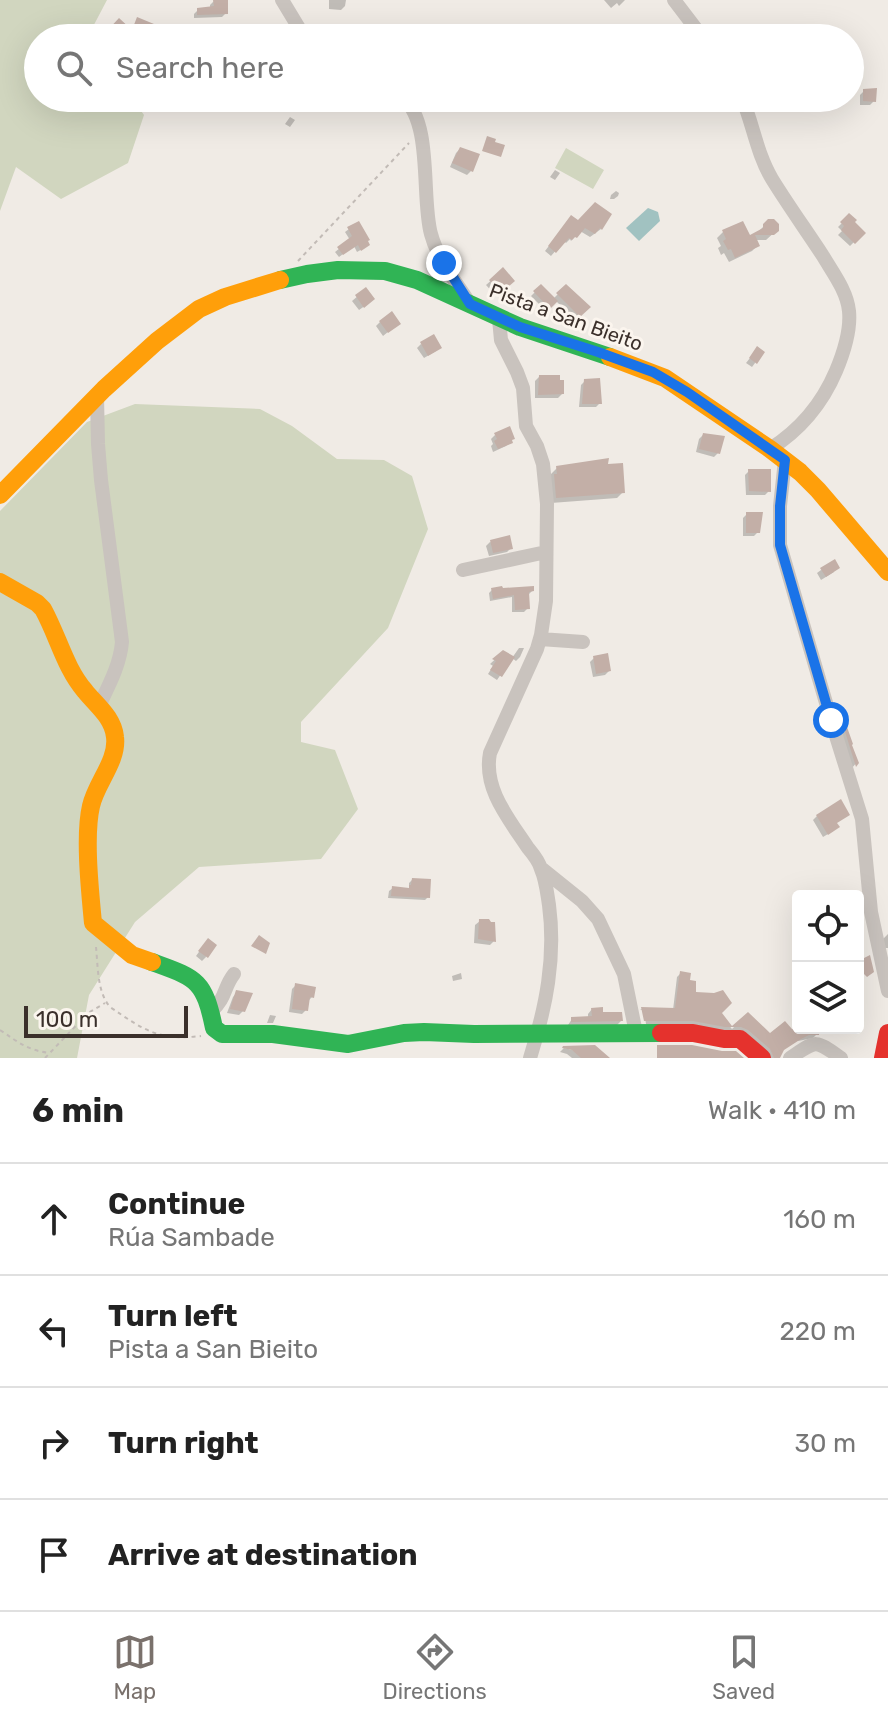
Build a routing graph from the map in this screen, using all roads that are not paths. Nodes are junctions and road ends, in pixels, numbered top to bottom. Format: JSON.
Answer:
{"nodes":[{"id":1,"x":282,"y":0,"type":"edge"},
{"id":2,"x":674,"y":0,"type":"edge"},
{"id":3,"x":297,"y":24,"type":"edge"},
{"id":4,"x":692,"y":24,"type":"edge"},
{"id":5,"x":413,"y":112,"type":"edge"},
{"id":6,"x":748,"y":112,"type":"edge"},
{"id":7,"x":470,"y":304,"type":"junction"},
{"id":8,"x":499,"y":319,"type":"junction"},
{"id":9,"x":97,"y":396,"type":"junction"},
{"id":10,"x":778,"y":455,"type":"junction"},
{"id":11,"x":0,"y":495,"type":"edge"},
{"id":12,"x":546,"y":552,"type":"junction"},
{"id":13,"x":463,"y":570,"type":"dead end"},
{"id":14,"x":888,"y":572,"type":"edge"},
{"id":15,"x":0,"y":582,"type":"edge"},
{"id":16,"x":540,"y":639,"type":"junction"},
{"id":17,"x":583,"y":642,"type":"dead end"},
{"id":18,"x":99,"y":706,"type":"junction"},
{"id":19,"x":541,"y":867,"type":"junction"},
{"id":20,"x":234,"y":974,"type":"dead end"},
{"id":21,"x":888,"y":991,"type":"edge"},
{"id":22,"x":211,"y":1012,"type":"junction"},
{"id":23,"x":538,"y":1033,"type":"junction"},
{"id":24,"x":636,"y":1033,"type":"junction"},
{"id":25,"x":888,"y":1033,"type":"edge"},
{"id":26,"x":530,"y":1058,"type":"edge"},
{"id":27,"x":762,"y":1058,"type":"edge"},
{"id":28,"x":790,"y":1058,"type":"edge"},
{"id":29,"x":841,"y":1058,"type":"edge"},
{"id":30,"x":883,"y":1058,"type":"edge"}],
"edges":[{"from":1,"to":3,"type":"street"},
{"from":2,"to":4,"type":"street"},
{"from":5,"to":7,"type":"street"},
{"from":6,"to":10,"type":"street"},
{"from":7,"to":8,"type":"street","name":"Pista a San Bieito"},
{"from":7,"to":9,"type":"street","name":"Pista a San Bieito"},
{"from":8,"to":10,"type":"street","name":"Pista a San Bieito"},
{"from":8,"to":12,"type":"street"},
{"from":9,"to":11,"type":"street","name":"Pista a San Bieito"},
{"from":9,"to":18,"type":"street"},
{"from":10,"to":14,"type":"street","name":"Pista a San Bieito"},
{"from":10,"to":21,"type":"street"},
{"from":12,"to":13,"type":"street"},
{"from":12,"to":16,"type":"street"},
{"from":15,"to":18,"type":"street"},
{"from":16,"to":17,"type":"street"},
{"from":16,"to":19,"type":"street"},
{"from":18,"to":22,"type":"street"},
{"from":19,"to":23,"type":"street"},
{"from":19,"to":24,"type":"street"},
{"from":20,"to":22,"type":"street"},
{"from":22,"to":23,"type":"street"},
{"from":23,"to":24,"type":"street"},
{"from":23,"to":26,"type":"street"},
{"from":24,"to":27,"type":"street"},
{"from":25,"to":30,"type":"street"},
{"from":28,"to":29,"type":"street"}]}
